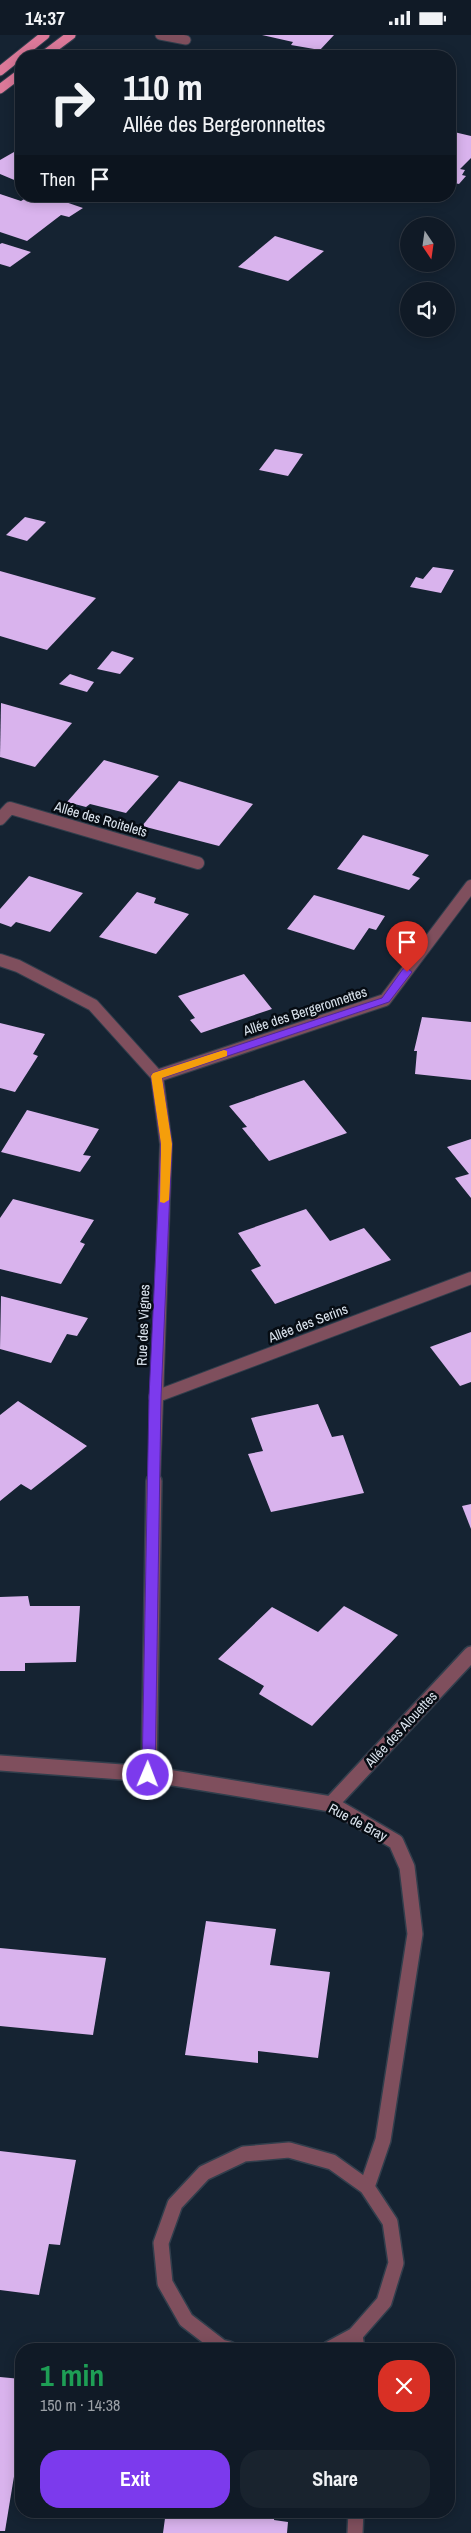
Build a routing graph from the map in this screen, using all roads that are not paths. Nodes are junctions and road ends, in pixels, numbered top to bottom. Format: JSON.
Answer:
{"nodes":[{"id":1,"x":45,"y":35,"type":"edge"},
{"id":2,"x":71,"y":35,"type":"edge"},
{"id":3,"x":160,"y":35,"type":"edge"},
{"id":4,"x":186,"y":40,"type":"dead end"},
{"id":5,"x":26,"y":50,"type":"edge"},
{"id":6,"x":51,"y":50,"type":"edge"},
{"id":7,"x":15,"y":59,"type":"edge"},
{"id":8,"x":0,"y":71,"type":"edge"},
{"id":9,"x":15,"y":78,"type":"edge"},
{"id":10,"x":0,"y":89,"type":"edge"},
{"id":11,"x":0,"y":819,"type":"edge"},
{"id":12,"x":198,"y":863,"type":"dead end"},
{"id":13,"x":471,"y":886,"type":"edge"},
{"id":14,"x":0,"y":960,"type":"edge"},
{"id":15,"x":156,"y":1076,"type":"junction"},
{"id":16,"x":471,"y":1278,"type":"edge"},
{"id":17,"x":155,"y":1397,"type":"junction"},
{"id":18,"x":471,"y":1654,"type":"edge"},
{"id":19,"x":0,"y":1763,"type":"edge"},
{"id":20,"x":148,"y":1775,"type":"junction"},
{"id":21,"x":330,"y":1804,"type":"junction"},
{"id":22,"x":367,"y":2187,"type":"junction"},
{"id":23,"x":356,"y":2342,"type":"edge"},
{"id":24,"x":216,"y":2343,"type":"edge"},
{"id":25,"x":356,"y":2518,"type":"edge"},
{"id":26,"x":355,"y":2533,"type":"edge"}],
"edges":[{"from":1,"to":5,"type":"main road"},
{"from":2,"to":6,"type":"main road"},
{"from":3,"to":4,"type":"street"},
{"from":7,"to":8,"type":"main road"},
{"from":9,"to":10,"type":"main road"},
{"from":11,"to":12,"type":"street","name":"Allée des Roitelets"},
{"from":13,"to":15,"type":"street","name":"Allée des Bergeronnettes"},
{"from":14,"to":15,"type":"street"},
{"from":15,"to":17,"type":"street","name":"Rue des Vignes"},
{"from":16,"to":17,"type":"street","name":"Allée des Serins"},
{"from":17,"to":20,"type":"street","name":"Rue des Vignes"},
{"from":18,"to":21,"type":"street","name":"Allée des Alouettes"},
{"from":19,"to":20,"type":"street","name":"Rue de Bray"},
{"from":20,"to":21,"type":"street","name":"Rue de Bray"},
{"from":21,"to":22,"type":"street","name":"Rue de Bray"},
{"from":22,"to":23,"type":"street"},
{"from":22,"to":24,"type":"street"},
{"from":25,"to":26,"type":"street"}]}
